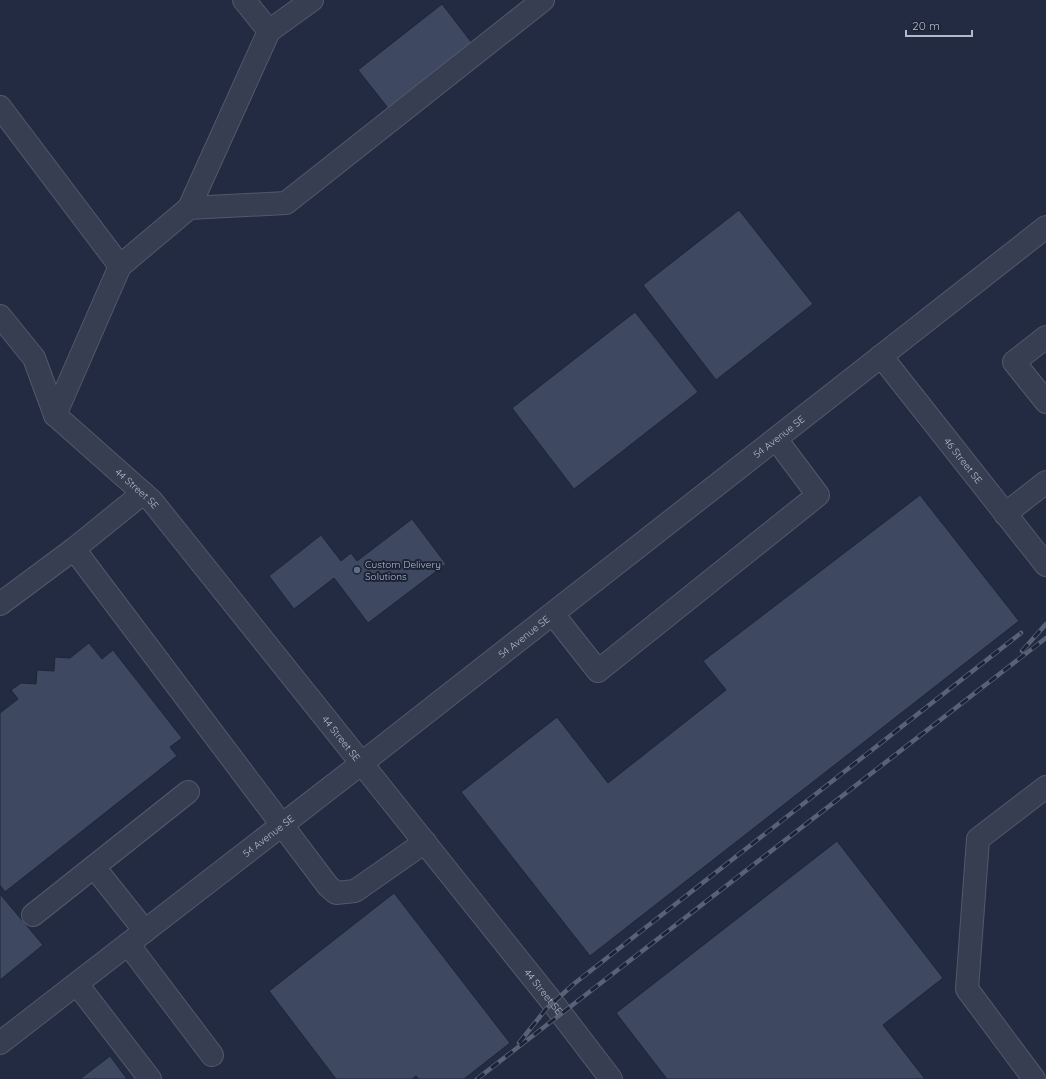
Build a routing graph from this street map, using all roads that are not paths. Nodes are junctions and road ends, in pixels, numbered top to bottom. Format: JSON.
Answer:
{"nodes":[{"id":1,"x":244,"y":0,"type":"edge"},
{"id":2,"x":312,"y":0,"type":"edge"},
{"id":3,"x":543,"y":0,"type":"edge"},
{"id":4,"x":270,"y":31,"type":"junction"},
{"id":5,"x":0,"y":107,"type":"edge"},
{"id":6,"x":189,"y":208,"type":"junction"},
{"id":7,"x":1046,"y":227,"type":"edge"},
{"id":8,"x":120,"y":266,"type":"junction"},
{"id":9,"x":0,"y":316,"type":"edge"},
{"id":10,"x":1046,"y":337,"type":"edge"},
{"id":11,"x":881,"y":356,"type":"junction"},
{"id":12,"x":1046,"y":402,"type":"edge"},
{"id":13,"x":55,"y":415,"type":"junction"},
{"id":14,"x":776,"y":439,"type":"junction"},
{"id":15,"x":1046,"y":482,"type":"edge"},
{"id":16,"x":143,"y":493,"type":"junction"},
{"id":17,"x":1005,"y":514,"type":"junction"},
{"id":18,"x":74,"y":549,"type":"junction"},
{"id":19,"x":1046,"y":565,"type":"edge"},
{"id":20,"x":0,"y":604,"type":"edge"},
{"id":21,"x":553,"y":614,"type":"junction"},
{"id":22,"x":362,"y":763,"type":"junction"},
{"id":23,"x":1046,"y":787,"type":"edge"},
{"id":24,"x":188,"y":792,"type":"dead end"},
{"id":25,"x":282,"y":825,"type":"junction"},
{"id":26,"x":425,"y":842,"type":"junction"},
{"id":27,"x":94,"y":866,"type":"junction"},
{"id":28,"x":33,"y":915,"type":"dead end"},
{"id":29,"x":145,"y":931,"type":"junction"},
{"id":30,"x":128,"y":944,"type":"junction"},
{"id":31,"x":77,"y":984,"type":"junction"},
{"id":32,"x":0,"y":1043,"type":"edge"},
{"id":33,"x":212,"y":1055,"type":"dead end"},
{"id":34,"x":150,"y":1079,"type":"edge"},
{"id":35,"x":610,"y":1079,"type":"edge"},
{"id":36,"x":1034,"y":1079,"type":"edge"}],
"edges":[{"from":1,"to":4,"type":"street"},
{"from":2,"to":4,"type":"street"},
{"from":3,"to":6,"type":"street"},
{"from":4,"to":6,"type":"street"},
{"from":5,"to":8,"type":"street"},
{"from":6,"to":8,"type":"street"},
{"from":7,"to":11,"type":"street","name":"54 Avenue SE"},
{"from":8,"to":13,"type":"street"},
{"from":9,"to":13,"type":"street"},
{"from":10,"to":12,"type":"street"},
{"from":11,"to":14,"type":"street","name":"54 Avenue SE"},
{"from":11,"to":17,"type":"street","name":"46 Street SE"},
{"from":13,"to":16,"type":"street","name":"44 Street SE"},
{"from":14,"to":21,"type":"street","name":"54 Avenue SE"},
{"from":14,"to":21,"type":"street"},
{"from":15,"to":17,"type":"street"},
{"from":16,"to":18,"type":"street"},
{"from":16,"to":22,"type":"street","name":"44 Street SE"},
{"from":17,"to":19,"type":"street","name":"46 Street SE"},
{"from":18,"to":20,"type":"street"},
{"from":18,"to":25,"type":"street"},
{"from":21,"to":22,"type":"street","name":"54 Avenue SE"},
{"from":22,"to":25,"type":"street","name":"54 Avenue SE"},
{"from":22,"to":26,"type":"street","name":"44 Street SE"},
{"from":23,"to":36,"type":"street"},
{"from":24,"to":27,"type":"street"},
{"from":25,"to":26,"type":"street"},
{"from":25,"to":29,"type":"street","name":"54 Avenue SE"},
{"from":26,"to":35,"type":"street","name":"44 Street SE"},
{"from":27,"to":28,"type":"street"},
{"from":27,"to":29,"type":"street"},
{"from":29,"to":30,"type":"street","name":"54 Avenue SE"},
{"from":30,"to":31,"type":"street","name":"54 Avenue SE"},
{"from":30,"to":33,"type":"street"},
{"from":31,"to":32,"type":"street","name":"54 Avenue SE"},
{"from":31,"to":34,"type":"street"}]}
